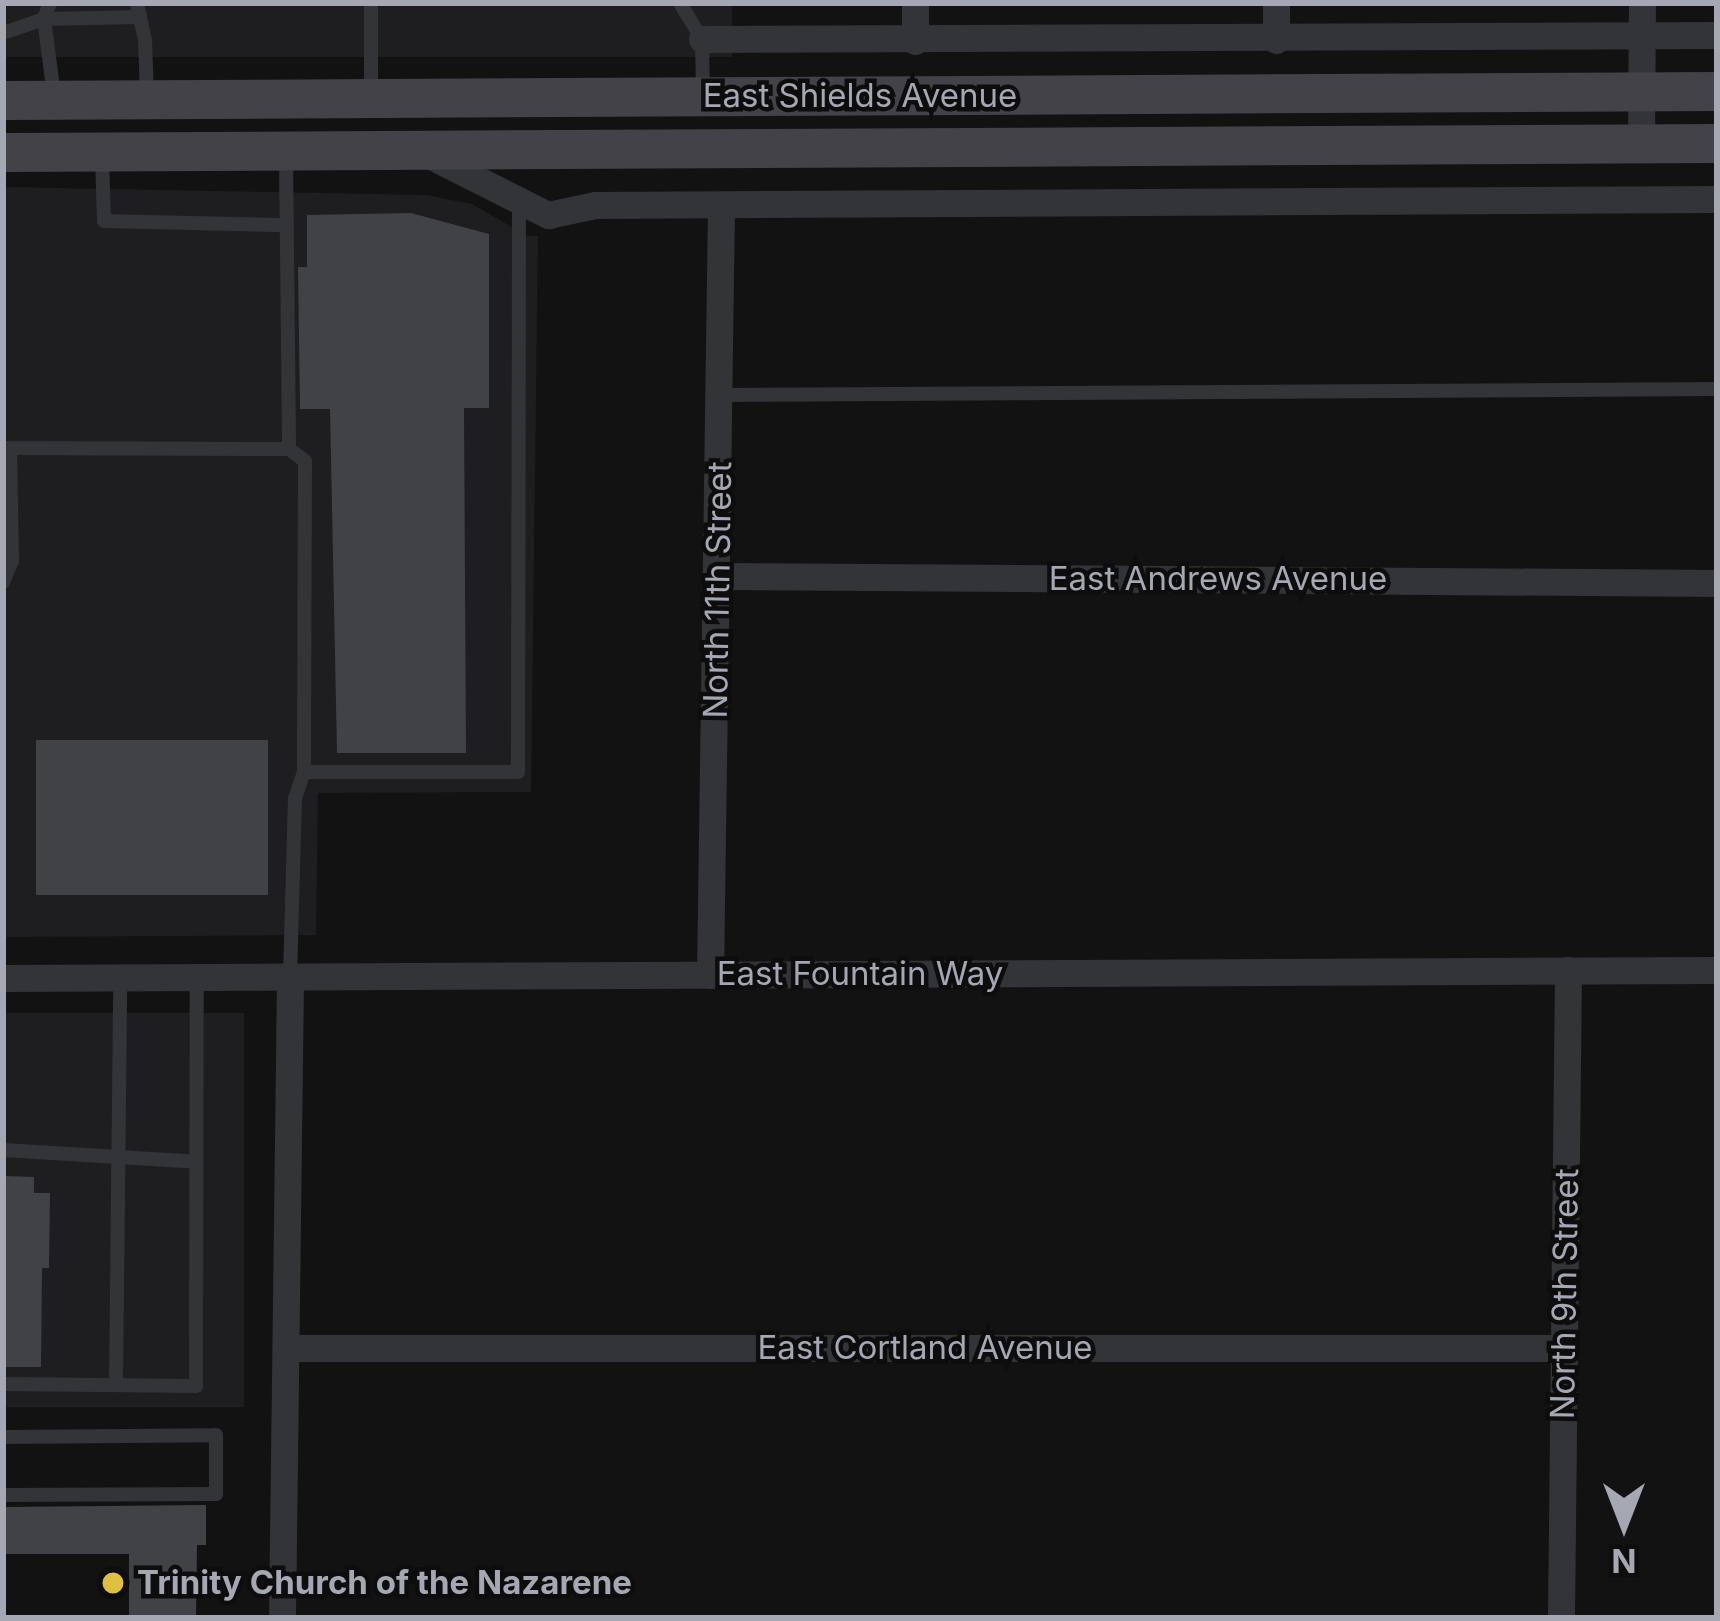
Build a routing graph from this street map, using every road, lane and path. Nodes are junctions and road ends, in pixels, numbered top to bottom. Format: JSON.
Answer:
{"nodes":[{"id":1,"x":50,"y":3,"type":"edge"},
{"id":2,"x":370,"y":3,"type":"edge"},
{"id":3,"x":680,"y":3,"type":"edge"},
{"id":4,"x":915,"y":3,"type":"edge"},
{"id":5,"x":1276,"y":3,"type":"edge"},
{"id":6,"x":1642,"y":3,"type":"edge"},
{"id":7,"x":139,"y":10,"type":"edge"},
{"id":8,"x":44,"y":19,"type":"junction"},
{"id":9,"x":3,"y":33,"type":"edge"},
{"id":10,"x":1717,"y":35,"type":"edge"},
{"id":11,"x":1642,"y":36,"type":"junction"},
{"id":12,"x":702,"y":39,"type":"junction"},
{"id":13,"x":1276,"y":40,"type":"junction"},
{"id":14,"x":915,"y":41,"type":"junction"},
{"id":15,"x":1641,"y":91,"type":"junction"},
{"id":16,"x":1717,"y":91,"type":"edge"},
{"id":17,"x":703,"y":97,"type":"junction"},
{"id":18,"x":902,"y":97,"type":"junction"},
{"id":19,"x":371,"y":98,"type":"junction"},
{"id":20,"x":147,"y":99,"type":"junction"},
{"id":21,"x":3,"y":100,"type":"edge"},
{"id":22,"x":55,"y":100,"type":"junction"},
{"id":23,"x":1641,"y":143,"type":"junction"},
{"id":24,"x":1717,"y":143,"type":"edge"},
{"id":25,"x":418,"y":149,"type":"junction"},
{"id":26,"x":520,"y":149,"type":"junction"},
{"id":27,"x":286,"y":150,"type":"junction"},
{"id":28,"x":102,"y":151,"type":"junction"},
{"id":29,"x":3,"y":152,"type":"edge"},
{"id":30,"x":1717,"y":199,"type":"edge"},
{"id":31,"x":519,"y":203,"type":"junction"},
{"id":32,"x":721,"y":205,"type":"junction"},
{"id":33,"x":287,"y":225,"type":"junction"},
{"id":34,"x":1717,"y":389,"type":"edge"},
{"id":35,"x":720,"y":395,"type":"junction"},
{"id":36,"x":7,"y":448,"type":"edge"},
{"id":37,"x":289,"y":449,"type":"junction"},
{"id":38,"x":719,"y":576,"type":"junction"},
{"id":39,"x":3,"y":582,"type":"edge"},
{"id":40,"x":1717,"y":583,"type":"edge"},
{"id":41,"x":304,"y":772,"type":"junction"},
{"id":42,"x":1568,"y":970,"type":"junction"},
{"id":43,"x":1717,"y":970,"type":"edge"},
{"id":44,"x":710,"y":975,"type":"junction"},
{"id":45,"x":197,"y":977,"type":"junction"},
{"id":46,"x":290,"y":977,"type":"junction"},
{"id":47,"x":3,"y":978,"type":"edge"},
{"id":48,"x":120,"y":978,"type":"junction"},
{"id":49,"x":3,"y":1150,"type":"edge"},
{"id":50,"x":118,"y":1160,"type":"junction"},
{"id":51,"x":196,"y":1162,"type":"junction"},
{"id":52,"x":286,"y":1348,"type":"junction"},
{"id":53,"x":1564,"y":1348,"type":"junction"},
{"id":54,"x":3,"y":1384,"type":"edge"},
{"id":55,"x":116,"y":1384,"type":"junction"},
{"id":56,"x":3,"y":1436,"type":"edge"},
{"id":57,"x":3,"y":1495,"type":"edge"},
{"id":58,"x":282,"y":1618,"type":"edge"},
{"id":59,"x":1562,"y":1618,"type":"edge"}],
"edges":[{"from":1,"to":8,"type":"lane"},
{"from":2,"to":19,"type":"lane"},
{"from":3,"to":12,"type":"lane"},
{"from":4,"to":14,"type":"street"},
{"from":5,"to":13,"type":"street"},
{"from":6,"to":11,"type":"street"},
{"from":7,"to":8,"type":"lane"},
{"from":7,"to":20,"type":"lane"},
{"from":8,"to":9,"type":"lane"},
{"from":8,"to":22,"type":"lane"},
{"from":10,"to":11,"type":"street"},
{"from":11,"to":13,"type":"street"},
{"from":11,"to":15,"type":"street"},
{"from":12,"to":14,"type":"street"},
{"from":12,"to":17,"type":"lane"},
{"from":13,"to":14,"type":"street"},
{"from":15,"to":16,"type":"main road","name":"East Shields Avenue"},
{"from":15,"to":18,"type":"main road","name":"East Shields Avenue"},
{"from":15,"to":23,"type":"street"},
{"from":17,"to":18,"type":"main road","name":"East Shields Avenue"},
{"from":17,"to":19,"type":"main road","name":"East Shields Avenue"},
{"from":18,"to":26,"type":"main road"},
{"from":19,"to":20,"type":"main road","name":"East Shields Avenue"},
{"from":19,"to":27,"type":"main road"},
{"from":20,"to":22,"type":"main road","name":"East Shields Avenue"},
{"from":21,"to":22,"type":"main road","name":"East Shields Avenue"},
{"from":23,"to":24,"type":"main road","name":"East Shields Avenue"},
{"from":23,"to":26,"type":"main road","name":"East Shields Avenue"},
{"from":25,"to":26,"type":"main road","name":"East Shields Avenue"},
{"from":25,"to":27,"type":"main road","name":"East Shields Avenue"},
{"from":25,"to":31,"type":"street"},
{"from":27,"to":28,"type":"main road","name":"East Shields Avenue"},
{"from":27,"to":33,"type":"lane"},
{"from":28,"to":29,"type":"main road","name":"East Shields Avenue"},
{"from":28,"to":33,"type":"lane"},
{"from":30,"to":32,"type":"street"},
{"from":31,"to":32,"type":"street"},
{"from":31,"to":41,"type":"lane"},
{"from":32,"to":35,"type":"street","name":"North 11th Street"},
{"from":33,"to":37,"type":"lane"},
{"from":34,"to":35,"type":"lane"},
{"from":35,"to":38,"type":"street","name":"North 11th Street"},
{"from":36,"to":37,"type":"lane"},
{"from":36,"to":39,"type":"lane"},
{"from":37,"to":41,"type":"lane"},
{"from":38,"to":40,"type":"street","name":"East Andrews Avenue"},
{"from":38,"to":44,"type":"street","name":"North 11th Street"},
{"from":41,"to":46,"type":"lane"},
{"from":42,"to":43,"type":"street","name":"East Fountain Way"},
{"from":42,"to":44,"type":"street","name":"East Fountain Way"},
{"from":42,"to":53,"type":"street","name":"North 9th Street"},
{"from":44,"to":46,"type":"street","name":"East Fountain Way"},
{"from":45,"to":46,"type":"street","name":"East Fountain Way"},
{"from":45,"to":48,"type":"street","name":"East Fountain Way"},
{"from":45,"to":51,"type":"lane"},
{"from":46,"to":52,"type":"street"},
{"from":47,"to":48,"type":"street","name":"East Fountain Way"},
{"from":48,"to":50,"type":"lane"},
{"from":49,"to":50,"type":"lane"},
{"from":50,"to":51,"type":"lane"},
{"from":50,"to":55,"type":"lane"},
{"from":51,"to":55,"type":"lane"},
{"from":52,"to":53,"type":"street","name":"East Cortland Avenue"},
{"from":52,"to":58,"type":"street"},
{"from":53,"to":59,"type":"street","name":"North 9th Street"},
{"from":54,"to":55,"type":"lane"},
{"from":56,"to":57,"type":"lane"}]}
